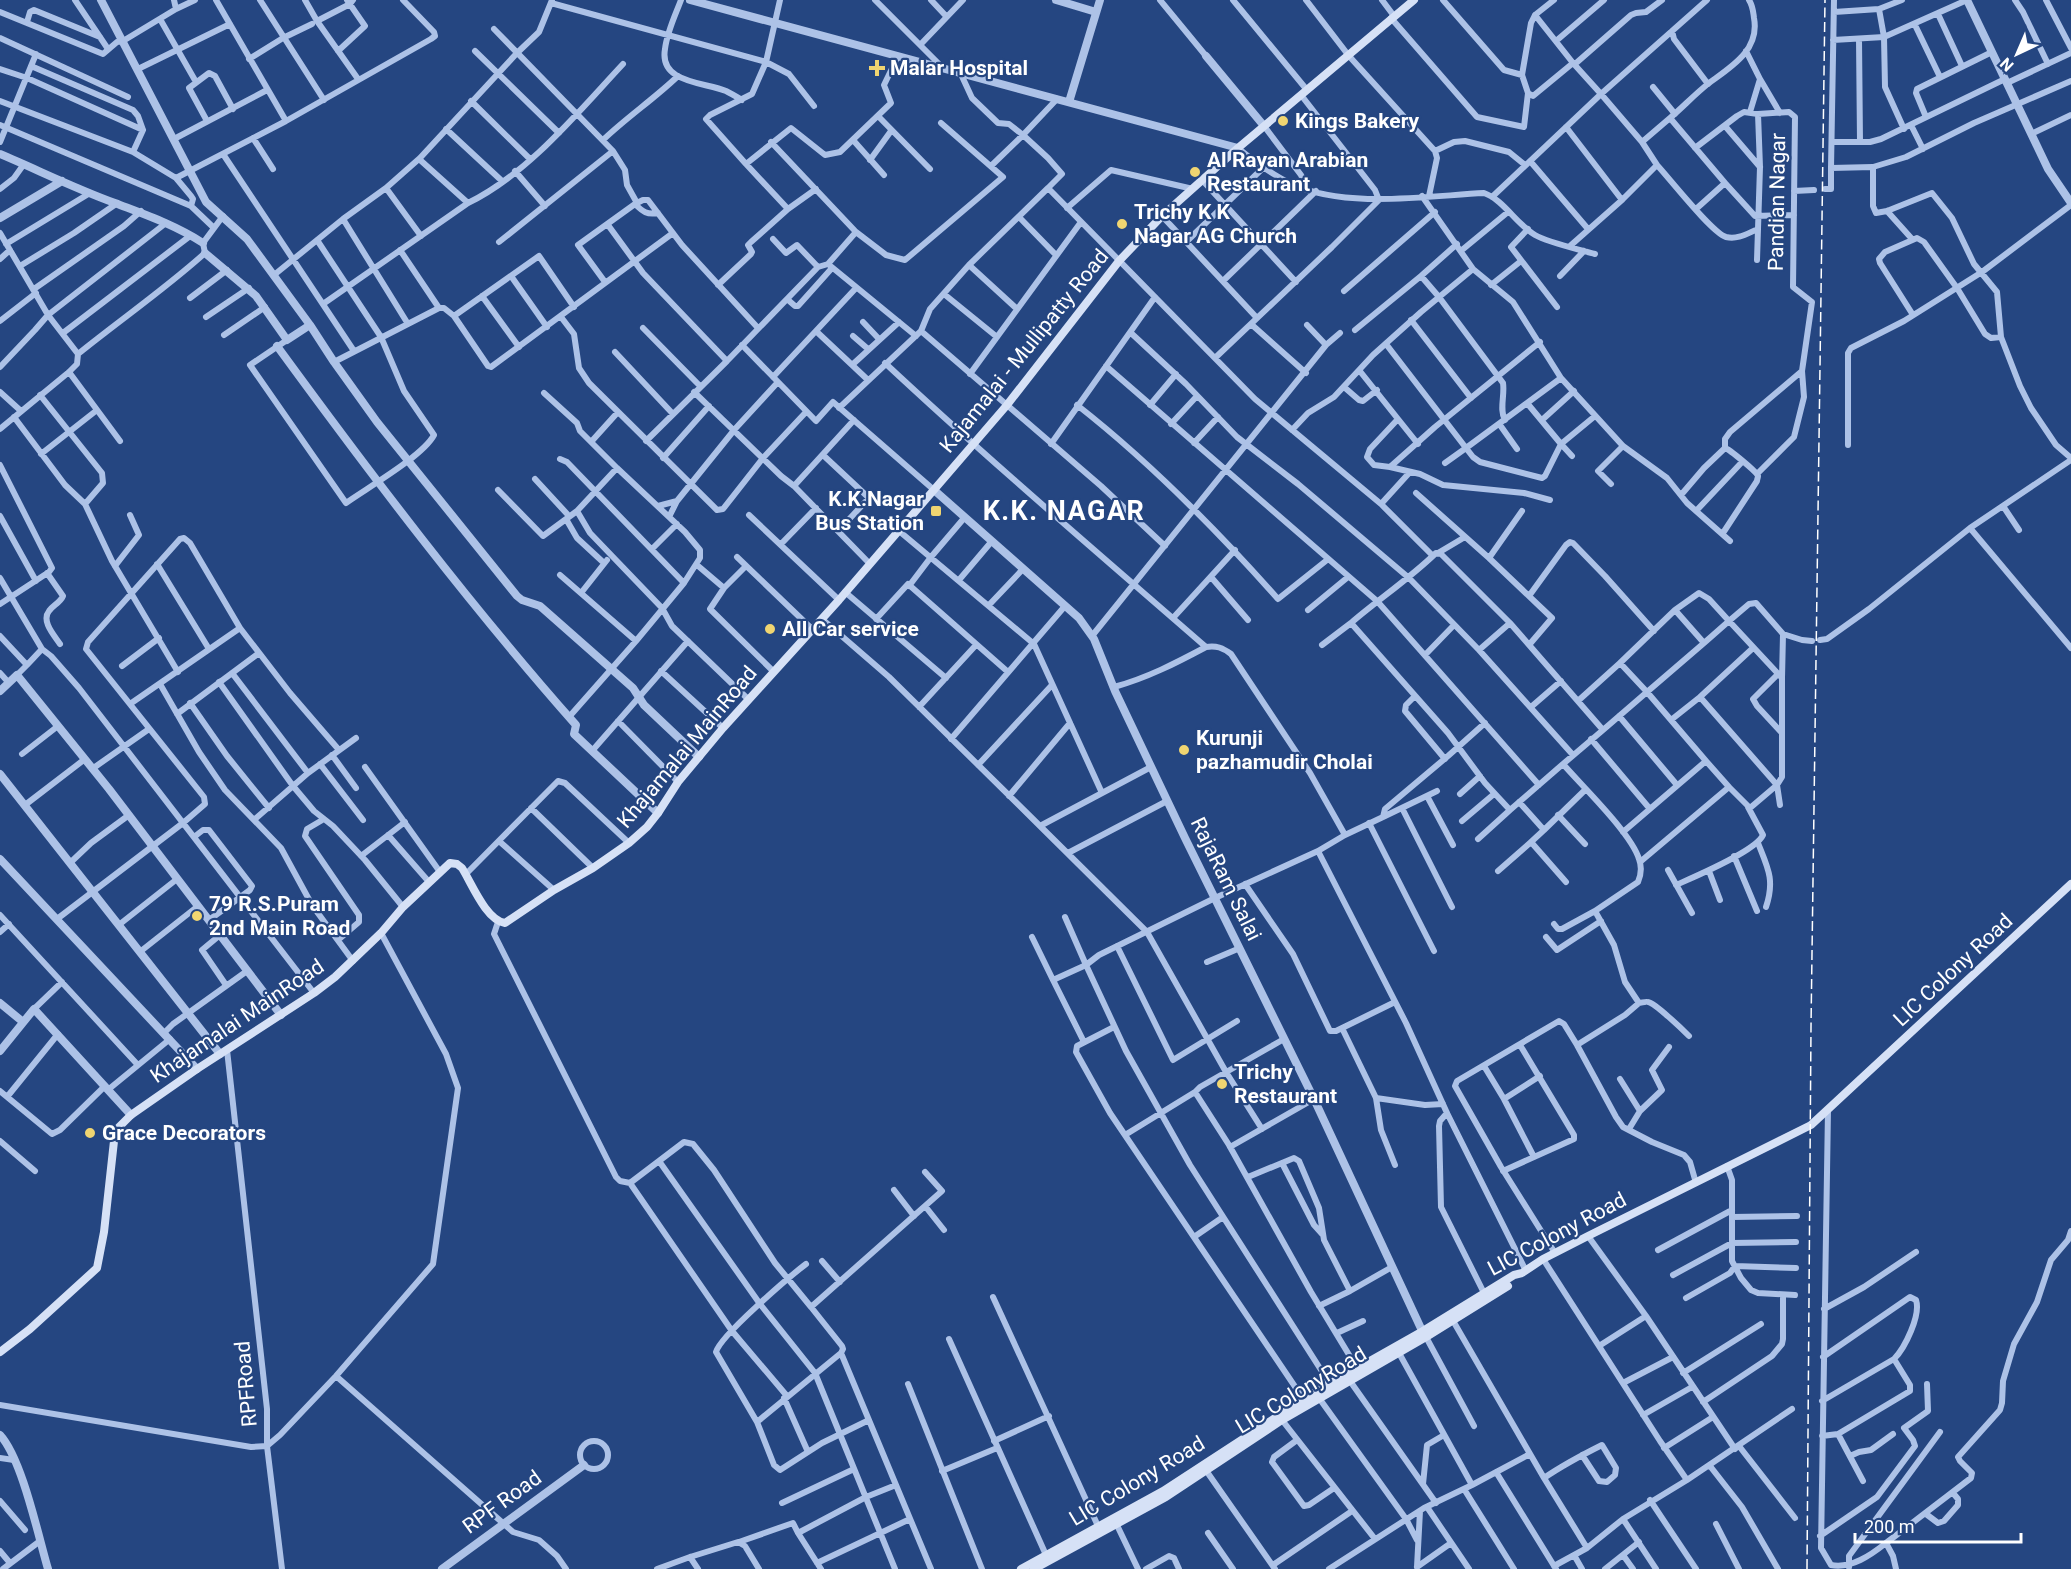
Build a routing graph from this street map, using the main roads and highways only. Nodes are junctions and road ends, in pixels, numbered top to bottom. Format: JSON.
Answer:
{"nodes":[{"id":1,"x":1414,"y":0,"type":"edge"},
{"id":2,"x":934,"y":490,"type":"joint"},
{"id":3,"x":2071,"y":884,"type":"edge"},
{"id":4,"x":1524,"y":1272,"type":"joint"},
{"id":5,"x":1424,"y":1334,"type":"junction"},
{"id":6,"x":0,"y":1352,"type":"edge"},
{"id":7,"x":1311,"y":1399,"type":"junction"},
{"id":8,"x":1204,"y":1468,"type":"junction"},
{"id":9,"x":1115,"y":1520,"type":"junction"},
{"id":10,"x":1044,"y":1558,"type":"junction"},
{"id":11,"x":1021,"y":1569,"type":"edge"},
{"id":12,"x":1034,"y":1569,"type":"edge"}],
"edges":[{"from":1,"to":2,"type":"main road","name":"Kajamalai - Mullipatty Road"},
{"from":2,"to":6,"type":"main road","name":"Khajamalai MainRoad"},
{"from":3,"to":4,"type":"main road","name":"LIC Colony Road"},
{"from":4,"to":5,"type":"main road","name":"LIC ColonyRoad"},
{"from":5,"to":7,"type":"main road","name":"LIC Colony Road"},
{"from":5,"to":7,"type":"main road","name":"LIC ColonyRoad"},
{"from":7,"to":8,"type":"main road","name":"LIC Colony Road"},
{"from":7,"to":8,"type":"main road","name":"LIC ColonyRoad"},
{"from":8,"to":9,"type":"main road","name":"LIC ColonyRoad"},
{"from":9,"to":10,"type":"main road","name":"LIC ColonyRoad"},
{"from":9,"to":10,"type":"main road","name":"LIC Colony Road"},
{"from":10,"to":11,"type":"main road","name":"LIC Colony Road"},
{"from":10,"to":12,"type":"main road","name":"LIC ColonyRoad"}]}
